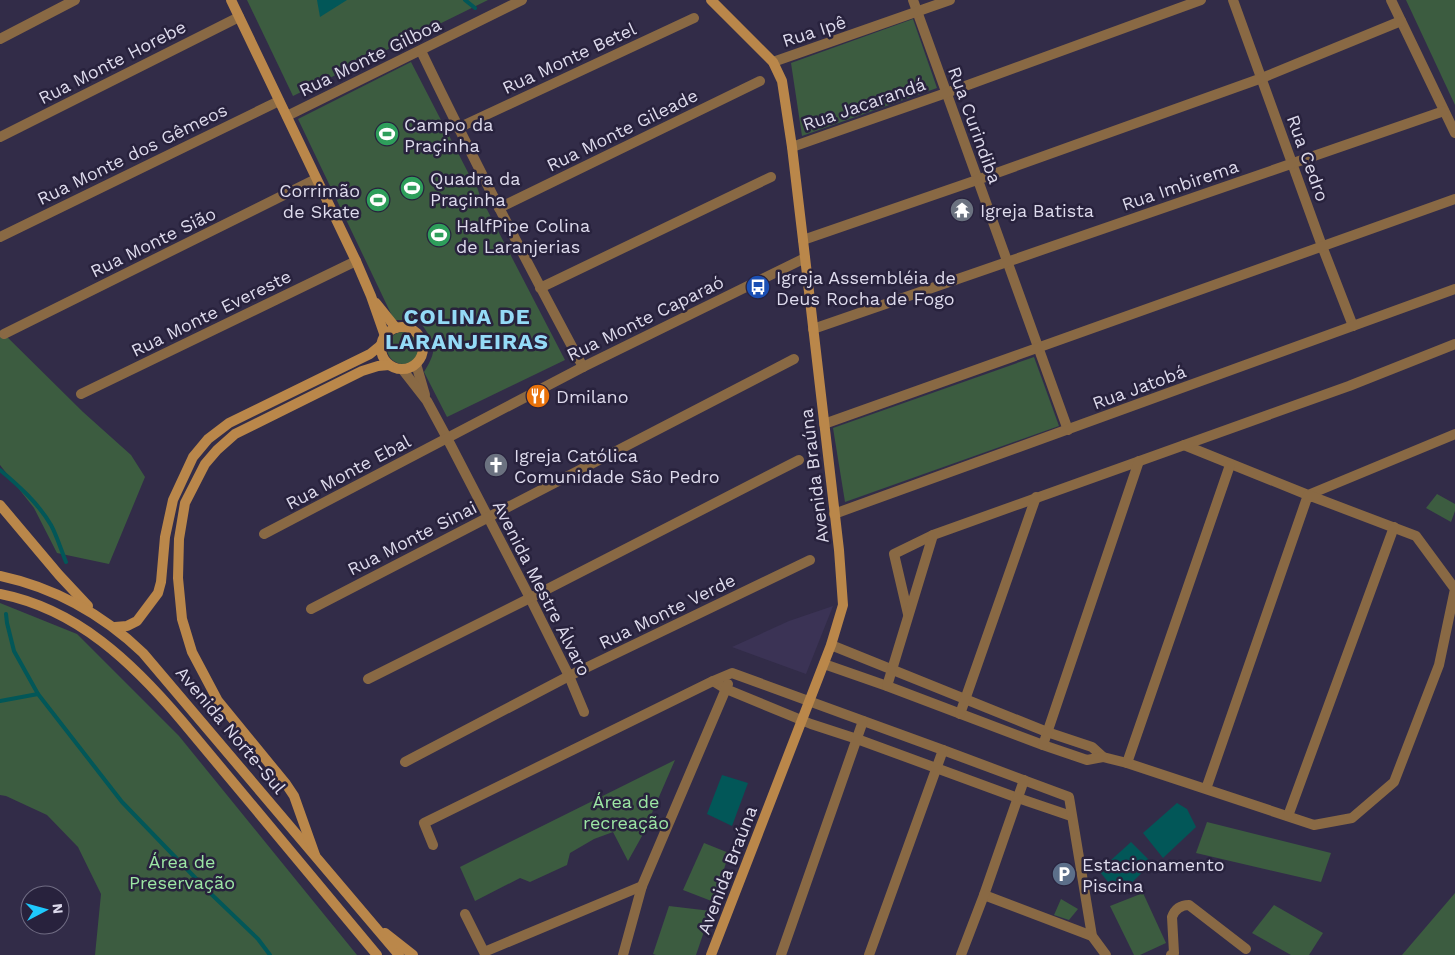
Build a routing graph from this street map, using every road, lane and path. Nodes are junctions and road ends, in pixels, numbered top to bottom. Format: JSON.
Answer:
{"nodes":[{"id":1,"x":75,"y":0,"type":"edge"},
{"id":2,"x":231,"y":0,"type":"edge"},
{"id":3,"x":522,"y":0,"type":"edge"},
{"id":4,"x":711,"y":0,"type":"edge"},
{"id":5,"x":913,"y":0,"type":"edge"},
{"id":6,"x":950,"y":0,"type":"edge"},
{"id":7,"x":1202,"y":0,"type":"edge"},
{"id":8,"x":1233,"y":0,"type":"edge"},
{"id":9,"x":1391,"y":0,"type":"edge"},
{"id":10,"x":504,"y":4,"type":"edge"},
{"id":11,"x":917,"y":12,"type":"junction"},
{"id":12,"x":239,"y":16,"type":"junction"},
{"id":13,"x":694,"y":18,"type":"dead end"},
{"id":14,"x":1401,"y":21,"type":"junction"},
{"id":15,"x":0,"y":39,"type":"edge"},
{"id":16,"x":421,"y":51,"type":"junction"},
{"id":17,"x":773,"y":62,"type":"junction"},
{"id":18,"x":1262,"y":78,"type":"junction"},
{"id":19,"x":760,"y":81,"type":"dead end"},
{"id":20,"x":946,"y":93,"type":"junction"},
{"id":21,"x":279,"y":101,"type":"junction"},
{"id":22,"x":1444,"y":111,"type":"junction"},
{"id":23,"x":287,"y":116,"type":"junction"},
{"id":24,"x":458,"y":128,"type":"junction"},
{"id":25,"x":1455,"y":133,"type":"edge"},
{"id":26,"x":0,"y":137,"type":"edge"},
{"id":27,"x":792,"y":147,"type":"junction"},
{"id":28,"x":1292,"y":164,"type":"junction"},
{"id":29,"x":771,"y":177,"type":"dead end"},
{"id":30,"x":316,"y":179,"type":"junction"},
{"id":31,"x":977,"y":180,"type":"junction"},
{"id":32,"x":1455,"y":199,"type":"edge"},
{"id":33,"x":499,"y":208,"type":"junction"},
{"id":34,"x":0,"y":237,"type":"edge"},
{"id":35,"x":804,"y":240,"type":"junction"},
{"id":36,"x":1322,"y":246,"type":"junction"},
{"id":37,"x":805,"y":258,"type":"junction"},
{"id":38,"x":356,"y":261,"type":"junction"},
{"id":39,"x":1007,"y":262,"type":"junction"},
{"id":40,"x":540,"y":288,"type":"junction"},
{"id":41,"x":1455,"y":289,"type":"edge"},
{"id":42,"x":371,"y":296,"type":"junction"},
{"id":43,"x":1353,"y":326,"type":"junction"},
{"id":44,"x":396,"y":328,"type":"junction"},
{"id":45,"x":813,"y":329,"type":"junction"},
{"id":46,"x":4,"y":334,"type":"dead end"},
{"id":47,"x":383,"y":341,"type":"junction"},
{"id":48,"x":1455,"y":344,"type":"edge"},
{"id":49,"x":1038,"y":347,"type":"junction"},
{"id":50,"x":794,"y":359,"type":"dead end"},
{"id":51,"x":416,"y":364,"type":"junction"},
{"id":52,"x":389,"y":365,"type":"junction"},
{"id":53,"x":583,"y":366,"type":"junction"},
{"id":54,"x":402,"y":369,"type":"junction"},
{"id":55,"x":81,"y":394,"type":"dead end"},
{"id":56,"x":426,"y":400,"type":"junction"},
{"id":57,"x":824,"y":424,"type":"junction"},
{"id":58,"x":1068,"y":430,"type":"junction"},
{"id":59,"x":1455,"y":434,"type":"edge"},
{"id":60,"x":447,"y":438,"type":"junction"},
{"id":61,"x":1184,"y":445,"type":"junction"},
{"id":62,"x":799,"y":460,"type":"dead end"},
{"id":63,"x":1139,"y":461,"type":"junction"},
{"id":64,"x":1230,"y":465,"type":"junction"},
{"id":65,"x":1308,"y":495,"type":"junction"},
{"id":66,"x":1036,"y":497,"type":"junction"},
{"id":67,"x":0,"y":505,"type":"edge"},
{"id":68,"x":834,"y":514,"type":"junction"},
{"id":69,"x":488,"y":518,"type":"junction"},
{"id":70,"x":1394,"y":527,"type":"junction"},
{"id":71,"x":264,"y":534,"type":"dead end"},
{"id":72,"x":933,"y":536,"type":"junction"},
{"id":73,"x":810,"y":560,"type":"dead end"},
{"id":74,"x":0,"y":576,"type":"edge"},
{"id":75,"x":0,"y":594,"type":"edge"},
{"id":76,"x":530,"y":598,"type":"junction"},
{"id":77,"x":311,"y":608,"type":"dead end"},
{"id":78,"x":95,"y":614,"type":"junction"},
{"id":79,"x":908,"y":615,"type":"junction"},
{"id":80,"x":114,"y":628,"type":"junction"},
{"id":81,"x":831,"y":645,"type":"junction"},
{"id":82,"x":824,"y":664,"type":"junction"},
{"id":83,"x":892,"y":669,"type":"junction"},
{"id":84,"x":732,"y":673,"type":"junction"},
{"id":85,"x":569,"y":676,"type":"junction"},
{"id":86,"x":368,"y":678,"type":"dead end"},
{"id":87,"x":713,"y":681,"type":"junction"},
{"id":88,"x":887,"y":686,"type":"junction"},
{"id":89,"x":726,"y":689,"type":"junction"},
{"id":90,"x":966,"y":699,"type":"junction"},
{"id":91,"x":810,"y":701,"type":"junction"},
{"id":92,"x":584,"y":712,"type":"dead end"},
{"id":93,"x":960,"y":714,"type":"junction"},
{"id":94,"x":802,"y":720,"type":"junction"},
{"id":95,"x":863,"y":721,"type":"junction"},
{"id":96,"x":1047,"y":732,"type":"junction"},
{"id":97,"x":857,"y":739,"type":"junction"},
{"id":98,"x":1042,"y":745,"type":"junction"},
{"id":99,"x":943,"y":750,"type":"junction"},
{"id":100,"x":1103,"y":757,"type":"junction"},
{"id":101,"x":405,"y":762,"type":"dead end"},
{"id":102,"x":1127,"y":763,"type":"junction"},
{"id":103,"x":937,"y":768,"type":"junction"},
{"id":104,"x":1024,"y":780,"type":"junction"},
{"id":105,"x":1206,"y":789,"type":"junction"},
{"id":106,"x":1018,"y":798,"type":"junction"},
{"id":107,"x":1071,"y":816,"type":"junction"},
{"id":108,"x":1288,"y":816,"type":"junction"},
{"id":109,"x":433,"y":845,"type":"dead end"},
{"id":110,"x":315,"y":855,"type":"junction"},
{"id":111,"x":642,"y":886,"type":"junction"},
{"id":112,"x":984,"y":895,"type":"junction"},
{"id":113,"x":465,"y":914,"type":"dead end"},
{"id":114,"x":370,"y":921,"type":"junction"},
{"id":115,"x":1092,"y":936,"type":"junction"},
{"id":116,"x":1246,"y":949,"type":"dead end"},
{"id":117,"x":377,"y":955,"type":"edge"},
{"id":118,"x":399,"y":955,"type":"edge"},
{"id":119,"x":414,"y":955,"type":"edge"},
{"id":120,"x":623,"y":955,"type":"edge"},
{"id":121,"x":711,"y":955,"type":"edge"},
{"id":122,"x":781,"y":955,"type":"edge"},
{"id":123,"x":869,"y":955,"type":"edge"},
{"id":124,"x":961,"y":955,"type":"edge"},
{"id":125,"x":1106,"y":955,"type":"edge"},
{"id":126,"x":1171,"y":955,"type":"edge"}],
"edges":[{"from":1,"to":15,"type":"street"},
{"from":2,"to":12,"type":"street"},
{"from":3,"to":10,"type":"street","name":"Rua Monte Gilboa"},
{"from":4,"to":17,"type":"street","name":"Avenida Braúna"},
{"from":5,"to":11,"type":"street","name":"Rua Curindiba"},
{"from":6,"to":11,"type":"street","name":"Rua Ipê"},
{"from":7,"to":20,"type":"street","name":"Rua Jacarandá"},
{"from":8,"to":18,"type":"street","name":"Rua Cedro"},
{"from":9,"to":14,"type":"street"},
{"from":10,"to":16,"type":"street","name":"Rua Monte Gilboa"},
{"from":11,"to":17,"type":"street","name":"Rua Ipê"},
{"from":11,"to":20,"type":"street","name":"Rua Curindiba"},
{"from":12,"to":21,"type":"street"},
{"from":12,"to":26,"type":"street","name":"Rua Monte Horebe"},
{"from":13,"to":24,"type":"street","name":"Rua Monte Betel"},
{"from":14,"to":18,"type":"street"},
{"from":14,"to":22,"type":"street"},
{"from":16,"to":23,"type":"street","name":"Rua Monte Gilboa"},
{"from":16,"to":24,"type":"street"},
{"from":17,"to":27,"type":"street","name":"Avenida Braúna"},
{"from":18,"to":28,"type":"street","name":"Rua Cedro"},
{"from":18,"to":31,"type":"street"},
{"from":19,"to":33,"type":"street","name":"Rua Monte Gileade"},
{"from":20,"to":27,"type":"street","name":"Rua Jacarandá"},
{"from":20,"to":31,"type":"street","name":"Rua Curindiba"},
{"from":21,"to":23,"type":"street"},
{"from":21,"to":34,"type":"street","name":"Rua Monte dos Gêmeos"},
{"from":22,"to":25,"type":"street"},
{"from":22,"to":28,"type":"street","name":"Rua Imbirema"},
{"from":23,"to":30,"type":"street"},
{"from":24,"to":33,"type":"street"},
{"from":27,"to":35,"type":"street","name":"Avenida Braúna"},
{"from":28,"to":36,"type":"street","name":"Rua Cedro"},
{"from":28,"to":39,"type":"street","name":"Rua Imbirema"},
{"from":29,"to":40,"type":"street"},
{"from":30,"to":38,"type":"street"},
{"from":30,"to":46,"type":"street","name":"Rua Monte Sião"},
{"from":31,"to":35,"type":"street"},
{"from":31,"to":39,"type":"street","name":"Rua Curindiba"},
{"from":32,"to":36,"type":"street"},
{"from":33,"to":40,"type":"street"},
{"from":35,"to":37,"type":"street","name":"Avenida Braúna"},
{"from":36,"to":43,"type":"street","name":"Rua Cedro"},
{"from":36,"to":49,"type":"street"},
{"from":37,"to":45,"type":"street","name":"Avenida Braúna"},
{"from":37,"to":53,"type":"street","name":"Rua Monte Caparaó"},
{"from":38,"to":42,"type":"street"},
{"from":38,"to":55,"type":"street","name":"Rua Monte Evereste"},
{"from":39,"to":45,"type":"street","name":"Rua Imbirema"},
{"from":39,"to":49,"type":"street","name":"Rua Curindiba"},
{"from":40,"to":53,"type":"street"},
{"from":41,"to":43,"type":"street","name":"Rua Jatobá"},
{"from":42,"to":44,"type":"street"},
{"from":42,"to":47,"type":"street"},
{"from":43,"to":58,"type":"street","name":"Rua Jatobá"},
{"from":44,"to":47,"type":"street"},
{"from":44,"to":51,"type":"street"},
{"from":45,"to":57,"type":"street","name":"Avenida Braúna"},
{"from":47,"to":52,"type":"street"},
{"from":47,"to":80,"type":"street"},
{"from":48,"to":61,"type":"street"},
{"from":49,"to":57,"type":"street"},
{"from":49,"to":58,"type":"street","name":"Rua Curindiba"},
{"from":50,"to":69,"type":"street","name":"Rua Monte Sinai"},
{"from":51,"to":54,"type":"street"},
{"from":51,"to":56,"type":"street","name":"Avenida Mestre Álvaro"},
{"from":52,"to":54,"type":"street"},
{"from":52,"to":110,"type":"street"},
{"from":53,"to":60,"type":"street","name":"Rua Monte Caparaó"},
{"from":54,"to":56,"type":"street","name":"Avenida Mestre Álvaro"},
{"from":56,"to":60,"type":"street","name":"Avenida Mestre Álvaro"},
{"from":57,"to":68,"type":"street","name":"Avenida Braúna"},
{"from":58,"to":68,"type":"street","name":"Rua Jatobá"},
{"from":59,"to":65,"type":"street"},
{"from":60,"to":69,"type":"street","name":"Avenida Mestre Álvaro"},
{"from":60,"to":71,"type":"street","name":"Rua Monte Ebal"},
{"from":61,"to":63,"type":"street"},
{"from":61,"to":64,"type":"street"},
{"from":62,"to":76,"type":"street"},
{"from":63,"to":66,"type":"street"},
{"from":63,"to":96,"type":"street"},
{"from":64,"to":65,"type":"street"},
{"from":64,"to":102,"type":"street"},
{"from":65,"to":70,"type":"street"},
{"from":65,"to":105,"type":"street"},
{"from":66,"to":72,"type":"street"},
{"from":66,"to":90,"type":"street"},
{"from":67,"to":78,"type":"street"},
{"from":68,"to":81,"type":"street","name":"Avenida Braúna"},
{"from":69,"to":76,"type":"street","name":"Avenida Mestre Álvaro"},
{"from":69,"to":77,"type":"street","name":"Rua Monte Sinai"},
{"from":70,"to":108,"type":"street"},
{"from":70,"to":108,"type":"street"},
{"from":72,"to":79,"type":"street"},
{"from":72,"to":79,"type":"street"},
{"from":73,"to":85,"type":"street","name":"Rua Monte Verde"},
{"from":74,"to":78,"type":"street","name":"Avenida Norte-Sul"},
{"from":75,"to":117,"type":"street","name":"Avenida Norte-Sul"},
{"from":76,"to":85,"type":"street","name":"Avenida Mestre Álvaro"},
{"from":76,"to":86,"type":"street"},
{"from":78,"to":80,"type":"street","name":"Avenida Norte-Sul"},
{"from":79,"to":83,"type":"street"},
{"from":80,"to":110,"type":"street","name":"Avenida Norte-Sul"},
{"from":81,"to":82,"type":"street","name":"Avenida Braúna"},
{"from":81,"to":83,"type":"street"},
{"from":82,"to":88,"type":"street"},
{"from":82,"to":91,"type":"street","name":"Avenida Braúna"},
{"from":83,"to":88,"type":"street"},
{"from":83,"to":90,"type":"street"},
{"from":84,"to":87,"type":"street"},
{"from":84,"to":89,"type":"street"},
{"from":84,"to":91,"type":"street"},
{"from":85,"to":92,"type":"street","name":"Avenida Mestre Álvaro"},
{"from":85,"to":101,"type":"street","name":"Rua Monte Verde"},
{"from":87,"to":89,"type":"street"},
{"from":87,"to":109,"type":"street"},
{"from":88,"to":93,"type":"street"},
{"from":89,"to":94,"type":"street"},
{"from":89,"to":111,"type":"street"},
{"from":90,"to":93,"type":"street"},
{"from":90,"to":96,"type":"street"},
{"from":91,"to":94,"type":"street","name":"Avenida Braúna"},
{"from":91,"to":95,"type":"street"},
{"from":93,"to":98,"type":"street"},
{"from":94,"to":97,"type":"street"},
{"from":94,"to":121,"type":"street","name":"Avenida Braúna"},
{"from":95,"to":97,"type":"street"},
{"from":95,"to":99,"type":"street"},
{"from":96,"to":98,"type":"street"},
{"from":96,"to":100,"type":"street"},
{"from":97,"to":103,"type":"street"},
{"from":97,"to":122,"type":"street"},
{"from":98,"to":100,"type":"street"},
{"from":99,"to":103,"type":"street"},
{"from":99,"to":104,"type":"street"},
{"from":100,"to":102,"type":"street"},
{"from":102,"to":105,"type":"street"},
{"from":103,"to":106,"type":"street"},
{"from":103,"to":123,"type":"street"},
{"from":104,"to":106,"type":"street"},
{"from":104,"to":107,"type":"street"},
{"from":105,"to":108,"type":"street"},
{"from":106,"to":107,"type":"street"},
{"from":106,"to":112,"type":"street"},
{"from":107,"to":115,"type":"street"},
{"from":110,"to":114,"type":"street","name":"Avenida Norte-Sul"},
{"from":111,"to":113,"type":"street"},
{"from":111,"to":120,"type":"street"},
{"from":112,"to":115,"type":"street"},
{"from":112,"to":124,"type":"street"},
{"from":114,"to":118,"type":"street","name":"Avenida Norte-Sul"},
{"from":114,"to":119,"type":"street"},
{"from":115,"to":125,"type":"street"},
{"from":116,"to":126,"type":"street"}]}
